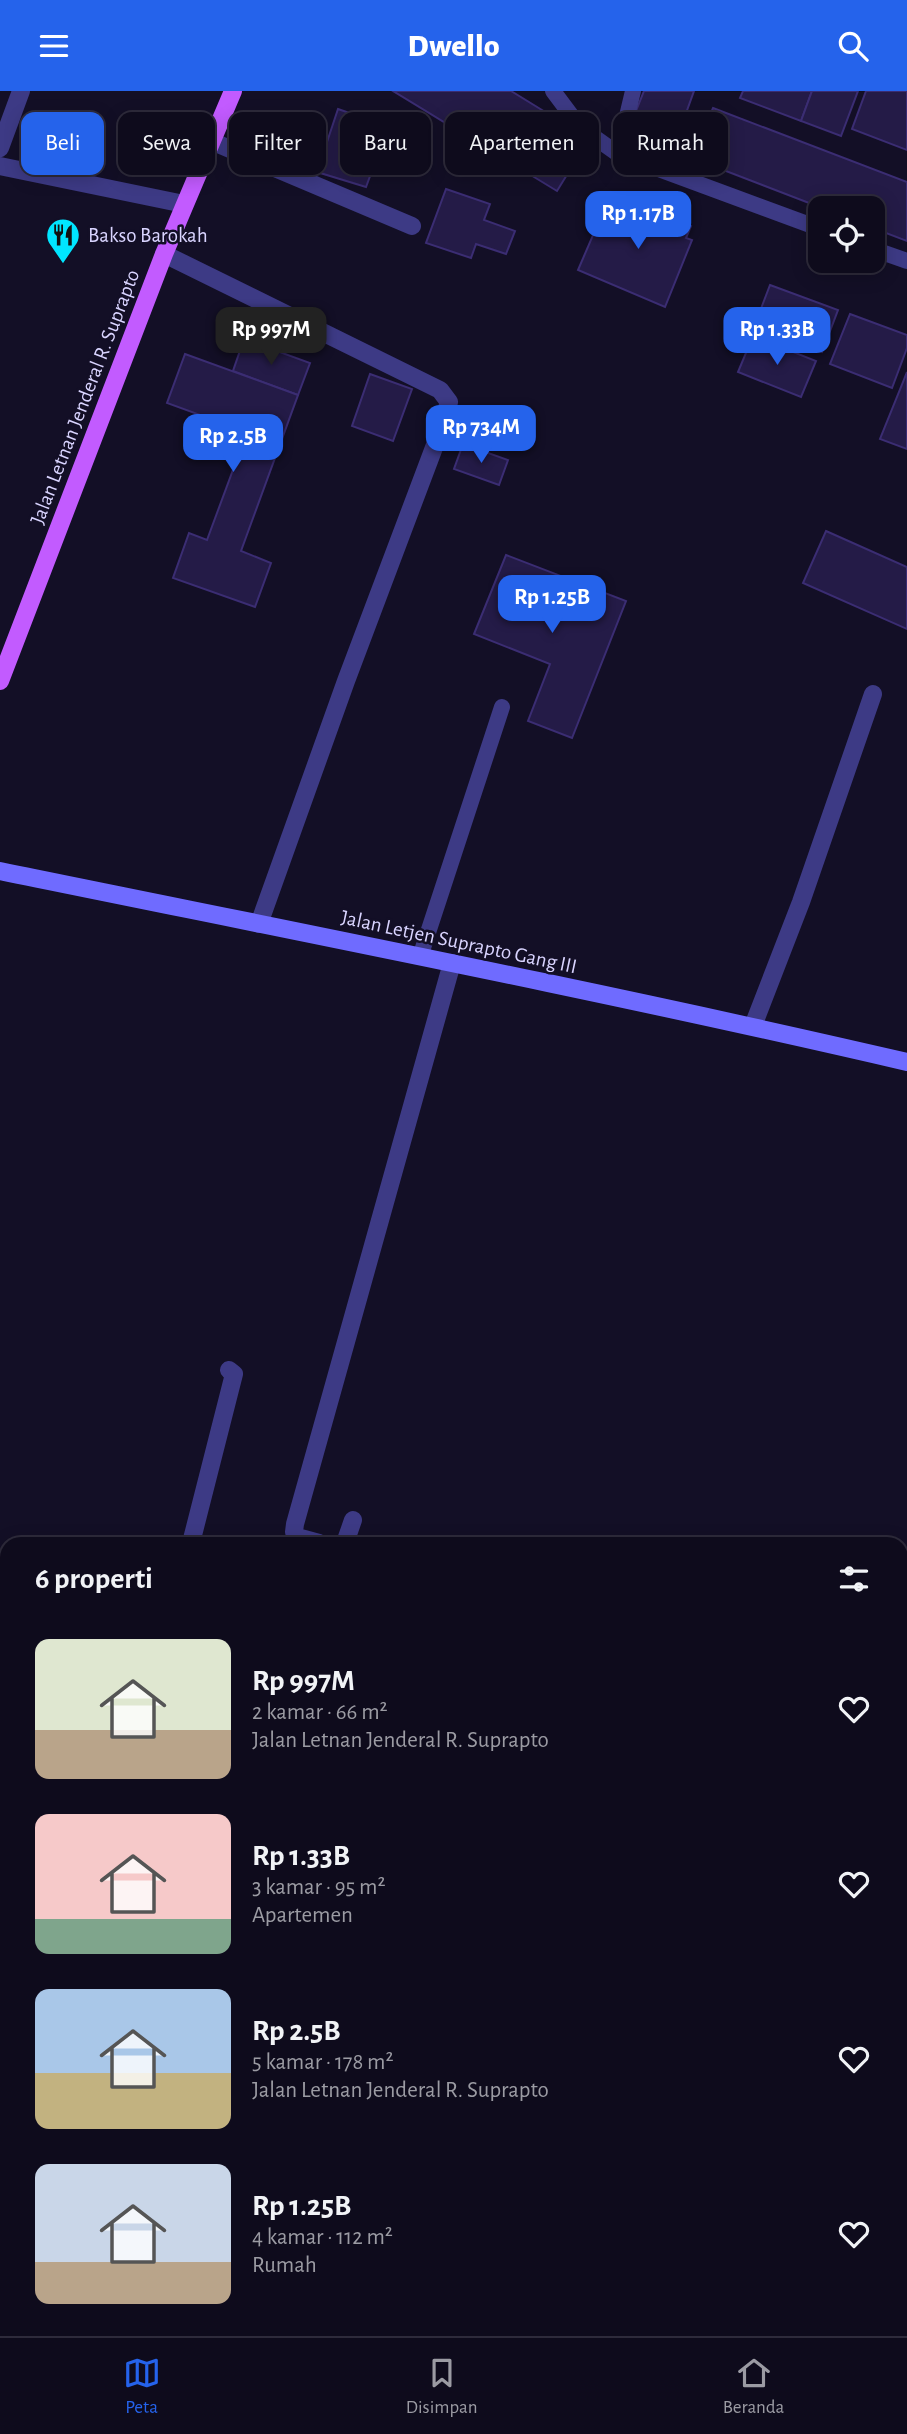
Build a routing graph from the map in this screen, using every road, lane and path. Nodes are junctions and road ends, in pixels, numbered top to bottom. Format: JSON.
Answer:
{"nodes":[{"id":1,"x":20,"y":91,"type":"edge"},
{"id":2,"x":233,"y":91,"type":"edge"},
{"id":3,"x":553,"y":91,"type":"edge"},
{"id":4,"x":633,"y":91,"type":"edge"},
{"id":5,"x":628,"y":112,"type":"edge"},
{"id":6,"x":215,"y":132,"type":"edge"},
{"id":7,"x":215,"y":143,"type":"edge"},
{"id":8,"x":0,"y":148,"type":"edge"},
{"id":9,"x":613,"y":150,"type":"edge"},
{"id":10,"x":0,"y":166,"type":"edge"},
{"id":11,"x":196,"y":175,"type":"edge"},
{"id":12,"x":675,"y":175,"type":"edge"},
{"id":13,"x":184,"y":204,"type":"junction"},
{"id":14,"x":808,"y":224,"type":"edge"},
{"id":15,"x":412,"y":226,"type":"dead end"},
{"id":16,"x":885,"y":253,"type":"edge"},
{"id":17,"x":164,"y":254,"type":"junction"},
{"id":18,"x":907,"y":261,"type":"edge"},
{"id":19,"x":0,"y":681,"type":"edge"},
{"id":20,"x":873,"y":694,"type":"dead end"},
{"id":21,"x":502,"y":707,"type":"dead end"},
{"id":22,"x":0,"y":871,"type":"edge"},
{"id":23,"x":259,"y":924,"type":"junction"},
{"id":24,"x":421,"y":957,"type":"junction"},
{"id":25,"x":452,"y":963,"type":"junction"},
{"id":26,"x":753,"y":1026,"type":"junction"},
{"id":27,"x":907,"y":1062,"type":"edge"},
{"id":28,"x":229,"y":1370,"type":"dead end"},
{"id":29,"x":353,"y":1520,"type":"dead end"},
{"id":30,"x":193,"y":1537,"type":"edge"},
{"id":31,"x":297,"y":1537,"type":"edge"},
{"id":32,"x":347,"y":1537,"type":"edge"}],
"edges":[{"from":1,"to":8,"type":"street"},
{"from":2,"to":6,"type":"main road","name":"Jalan Letnan Jenderal R. Suprapto"},
{"from":3,"to":9,"type":"lane"},
{"from":4,"to":5,"type":"lane"},
{"from":7,"to":15,"type":"street"},
{"from":10,"to":13,"type":"street"},
{"from":11,"to":13,"type":"main road","name":"Jalan Letnan Jenderal R. Suprapto"},
{"from":12,"to":14,"type":"lane"},
{"from":13,"to":17,"type":"main road","name":"Jalan Letnan Jenderal R. Suprapto"},
{"from":16,"to":18,"type":"lane"},
{"from":17,"to":19,"type":"main road","name":"Jalan Letnan Jenderal R. Suprapto"},
{"from":17,"to":23,"type":"street"},
{"from":20,"to":26,"type":"street"},
{"from":21,"to":24,"type":"lane"},
{"from":22,"to":23,"type":"street","name":"Jalan Letjen Suprapto Gang III"},
{"from":23,"to":24,"type":"street","name":"Jalan Letjen Suprapto Gang III"},
{"from":24,"to":25,"type":"street","name":"Jalan Letjen Suprapto Gang III"},
{"from":25,"to":26,"type":"street","name":"Jalan Letjen Suprapto Gang III"},
{"from":25,"to":31,"type":"street"},
{"from":26,"to":27,"type":"street","name":"Jalan Letjen Suprapto Gang III"},
{"from":28,"to":30,"type":"street"},
{"from":29,"to":32,"type":"street"}]}
